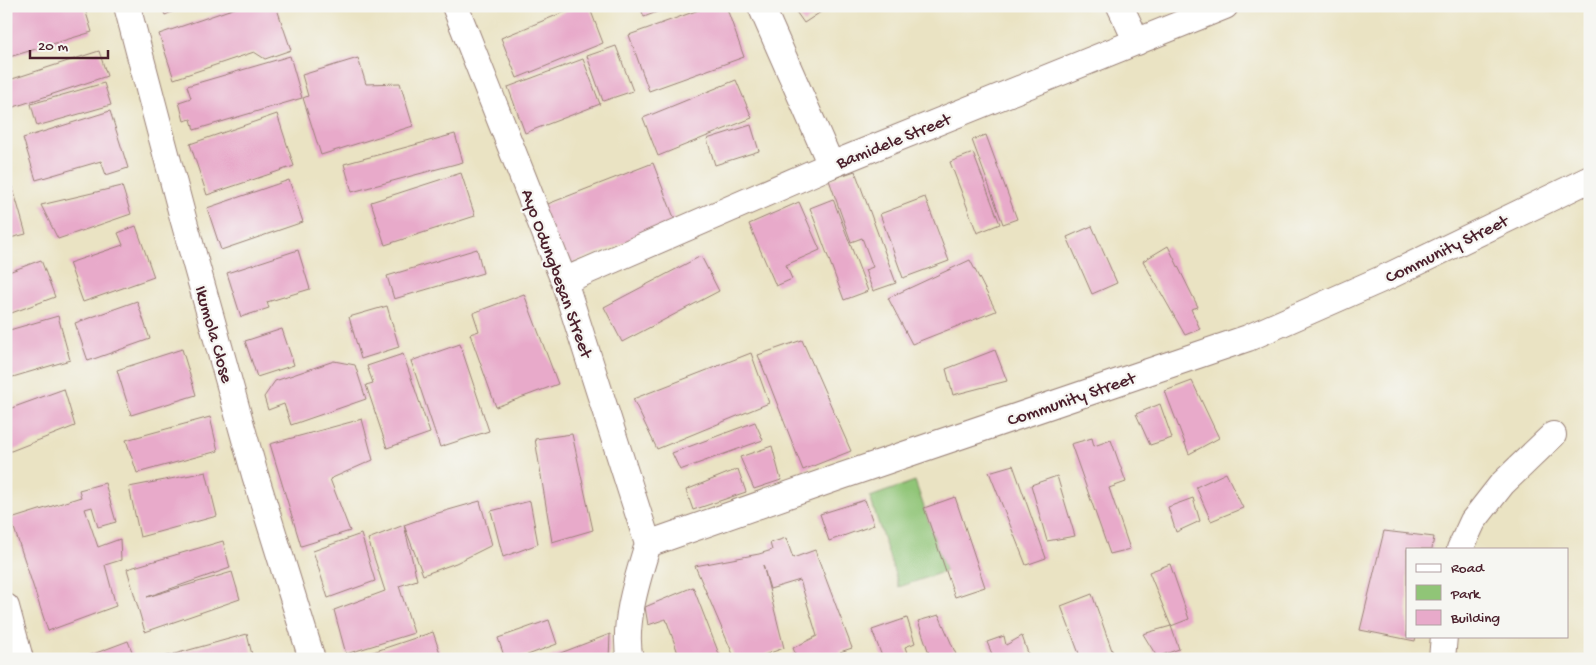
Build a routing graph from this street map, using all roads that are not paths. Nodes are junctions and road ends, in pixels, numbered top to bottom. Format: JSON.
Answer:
{"nodes":[{"id":1,"x":127,"y":6,"type":"edge"},
{"id":2,"x":455,"y":6,"type":"edge"},
{"id":3,"x":761,"y":6,"type":"edge"},
{"id":4,"x":1120,"y":6,"type":"edge"},
{"id":5,"x":1225,"y":6,"type":"edge"},
{"id":6,"x":1137,"y":42,"type":"junction"},
{"id":7,"x":831,"y":165,"type":"junction"},
{"id":8,"x":1590,"y":179,"type":"edge"},
{"id":9,"x":564,"y":281,"type":"junction"},
{"id":10,"x":1553,"y":435,"type":"dead end"},
{"id":11,"x":648,"y":544,"type":"junction"},
{"id":12,"x":1460,"y":548,"type":"edge"},
{"id":13,"x":6,"y":607,"type":"edge"},
{"id":14,"x":1444,"y":638,"type":"edge"},
{"id":15,"x":20,"y":659,"type":"edge"},
{"id":16,"x":312,"y":659,"type":"edge"},
{"id":17,"x":630,"y":659,"type":"edge"},
{"id":18,"x":1442,"y":659,"type":"edge"}],
"edges":[{"from":1,"to":16,"type":"street","name":"Ikumola Close"},
{"from":2,"to":9,"type":"street","name":"Ayo Odungbesan Street"},
{"from":3,"to":7,"type":"street"},
{"from":4,"to":6,"type":"street"},
{"from":5,"to":6,"type":"street","name":"Bamidele Street"},
{"from":6,"to":7,"type":"street","name":"Bamidele Street"},
{"from":7,"to":9,"type":"street","name":"Bamidele Street"},
{"from":8,"to":11,"type":"street","name":"Community Street"},
{"from":9,"to":11,"type":"street","name":"Ayo Odungbesan Street"},
{"from":10,"to":12,"type":"street"},
{"from":11,"to":17,"type":"street"},
{"from":13,"to":15,"type":"street"},
{"from":14,"to":18,"type":"street"}]}
